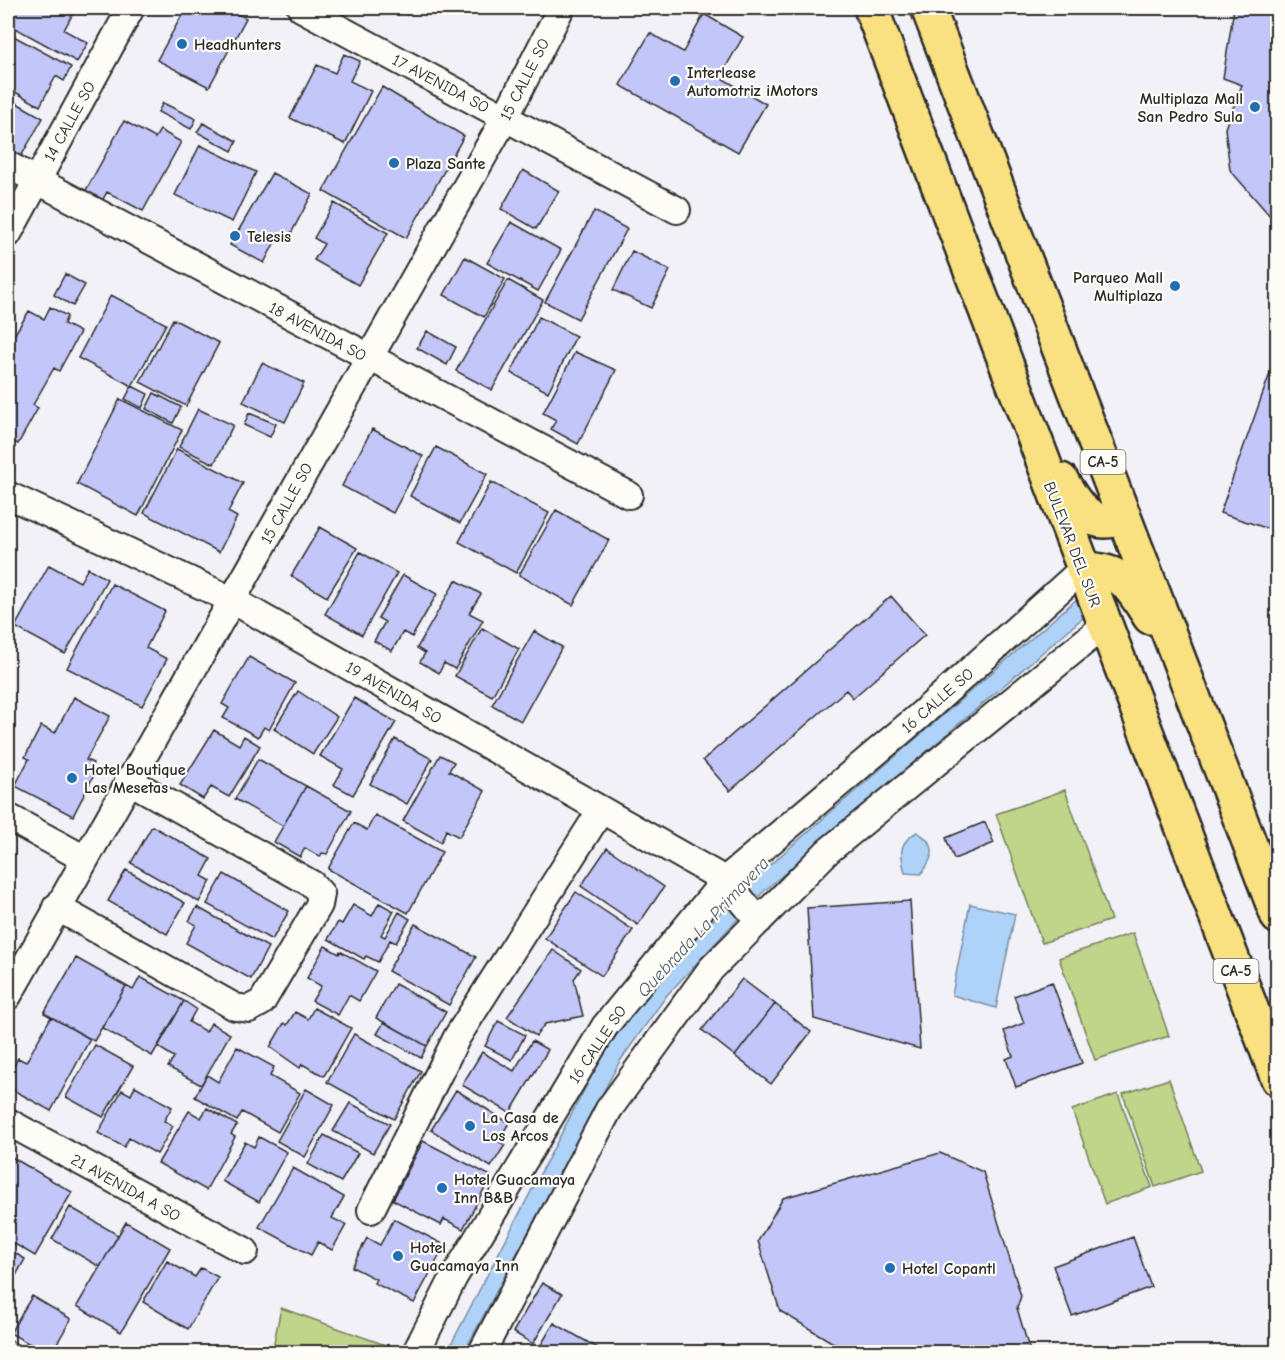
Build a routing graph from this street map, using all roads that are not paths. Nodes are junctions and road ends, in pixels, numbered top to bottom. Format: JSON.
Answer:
{"nodes":[{"id":1,"x":131,"y":8,"type":"edge"},
{"id":2,"x":301,"y":8,"type":"edge"},
{"id":3,"x":561,"y":8,"type":"edge"},
{"id":4,"x":871,"y":8,"type":"edge"},
{"id":5,"x":928,"y":8,"type":"edge"},
{"id":6,"x":505,"y":118,"type":"junction"},
{"id":7,"x":8,"y":165,"type":"edge"},
{"id":8,"x":36,"y":180,"type":"junction"},
{"id":9,"x":677,"y":210,"type":"dead end"},
{"id":10,"x":8,"y":234,"type":"edge"},
{"id":11,"x":367,"y":358,"type":"junction"},
{"id":12,"x":1028,"y":424,"type":"junction"},
{"id":13,"x":8,"y":495,"type":"edge"},
{"id":14,"x":629,"y":495,"type":"dead end"},
{"id":15,"x":1124,"y":516,"type":"junction"},
{"id":16,"x":1083,"y":569,"type":"junction"},
{"id":17,"x":232,"y":600,"type":"junction"},
{"id":18,"x":1105,"y":625,"type":"junction"},
{"id":19,"x":1181,"y":666,"type":"junction"},
{"id":20,"x":128,"y":780,"type":"junction"},
{"id":21,"x":601,"y":810,"type":"junction"},
{"id":22,"x":8,"y":817,"type":"edge"},
{"id":23,"x":83,"y":858,"type":"junction"},
{"id":24,"x":726,"y":882,"type":"junction"},
{"id":25,"x":56,"y":907,"type":"junction"},
{"id":26,"x":1278,"y":917,"type":"edge"},
{"id":27,"x":757,"y":919,"type":"junction"},
{"id":28,"x":8,"y":996,"type":"edge"},
{"id":29,"x":1278,"y":1079,"type":"edge"},
{"id":30,"x":8,"y":1122,"type":"edge"},
{"id":31,"x":371,"y":1210,"type":"dead end"},
{"id":32,"x":245,"y":1251,"type":"dead end"},
{"id":33,"x":416,"y":1353,"type":"edge"},
{"id":34,"x":483,"y":1353,"type":"edge"}],
"edges":[{"from":1,"to":8,"type":"street","name":"14 CALLE SO"},
{"from":2,"to":6,"type":"street","name":"17 AVENIDA SO"},
{"from":3,"to":6,"type":"street","name":"15 CALLE SO"},
{"from":4,"to":12,"type":"highway","name":"BULEVAR DEL SUR","number":"CA-5"},
{"from":5,"to":15,"type":"highway","number":"CA-5"},
{"from":6,"to":9,"type":"street","name":"17 AVENIDA SO"},
{"from":6,"to":11,"type":"street","name":"15 CALLE SO"},
{"from":7,"to":8,"type":"street","name":"18 AVENIDA SO"},
{"from":8,"to":10,"type":"street","name":"14 CALLE SO"},
{"from":8,"to":11,"type":"street","name":"18 AVENIDA SO"},
{"from":11,"to":14,"type":"street","name":"18 AVENIDA SO"},
{"from":11,"to":17,"type":"street","name":"15 CALLE SO"},
{"from":12,"to":15,"type":"highway"},
{"from":12,"to":16,"type":"highway","name":"BULEVAR DEL SUR","number":"CA-5"},
{"from":13,"to":17,"type":"street","name":"19 AVENIDA SO"},
{"from":15,"to":19,"type":"highway","number":"CA-5"},
{"from":16,"to":18,"type":"highway","name":"BULEVAR DEL SUR","number":"CA-5"},
{"from":16,"to":19,"type":"highway"},
{"from":16,"to":24,"type":"street","name":"16 CALLE SO"},
{"from":17,"to":20,"type":"street","name":"15 CALLE SO"},
{"from":17,"to":21,"type":"street","name":"19 AVENIDA SO"},
{"from":18,"to":27,"type":"street"},
{"from":18,"to":29,"type":"highway","name":"BULEVAR DEL SUR","number":"CA-5"},
{"from":19,"to":26,"type":"highway","number":"CA-5"},
{"from":20,"to":23,"type":"street","name":"15 CALLE SO"},
{"from":20,"to":25,"type":"street"},
{"from":21,"to":24,"type":"street","name":"19 AVENIDA SO"},
{"from":21,"to":31,"type":"street"},
{"from":22,"to":23,"type":"street"},
{"from":23,"to":25,"type":"street","name":"15 CALLE SO"},
{"from":24,"to":27,"type":"street","name":"19 AVENIDA SO"},
{"from":24,"to":33,"type":"street","name":"16 CALLE SO"},
{"from":25,"to":28,"type":"street","name":"15 CALLE SO"},
{"from":27,"to":34,"type":"street"},
{"from":30,"to":32,"type":"street","name":"21 AVENIDA A SO"}]}
